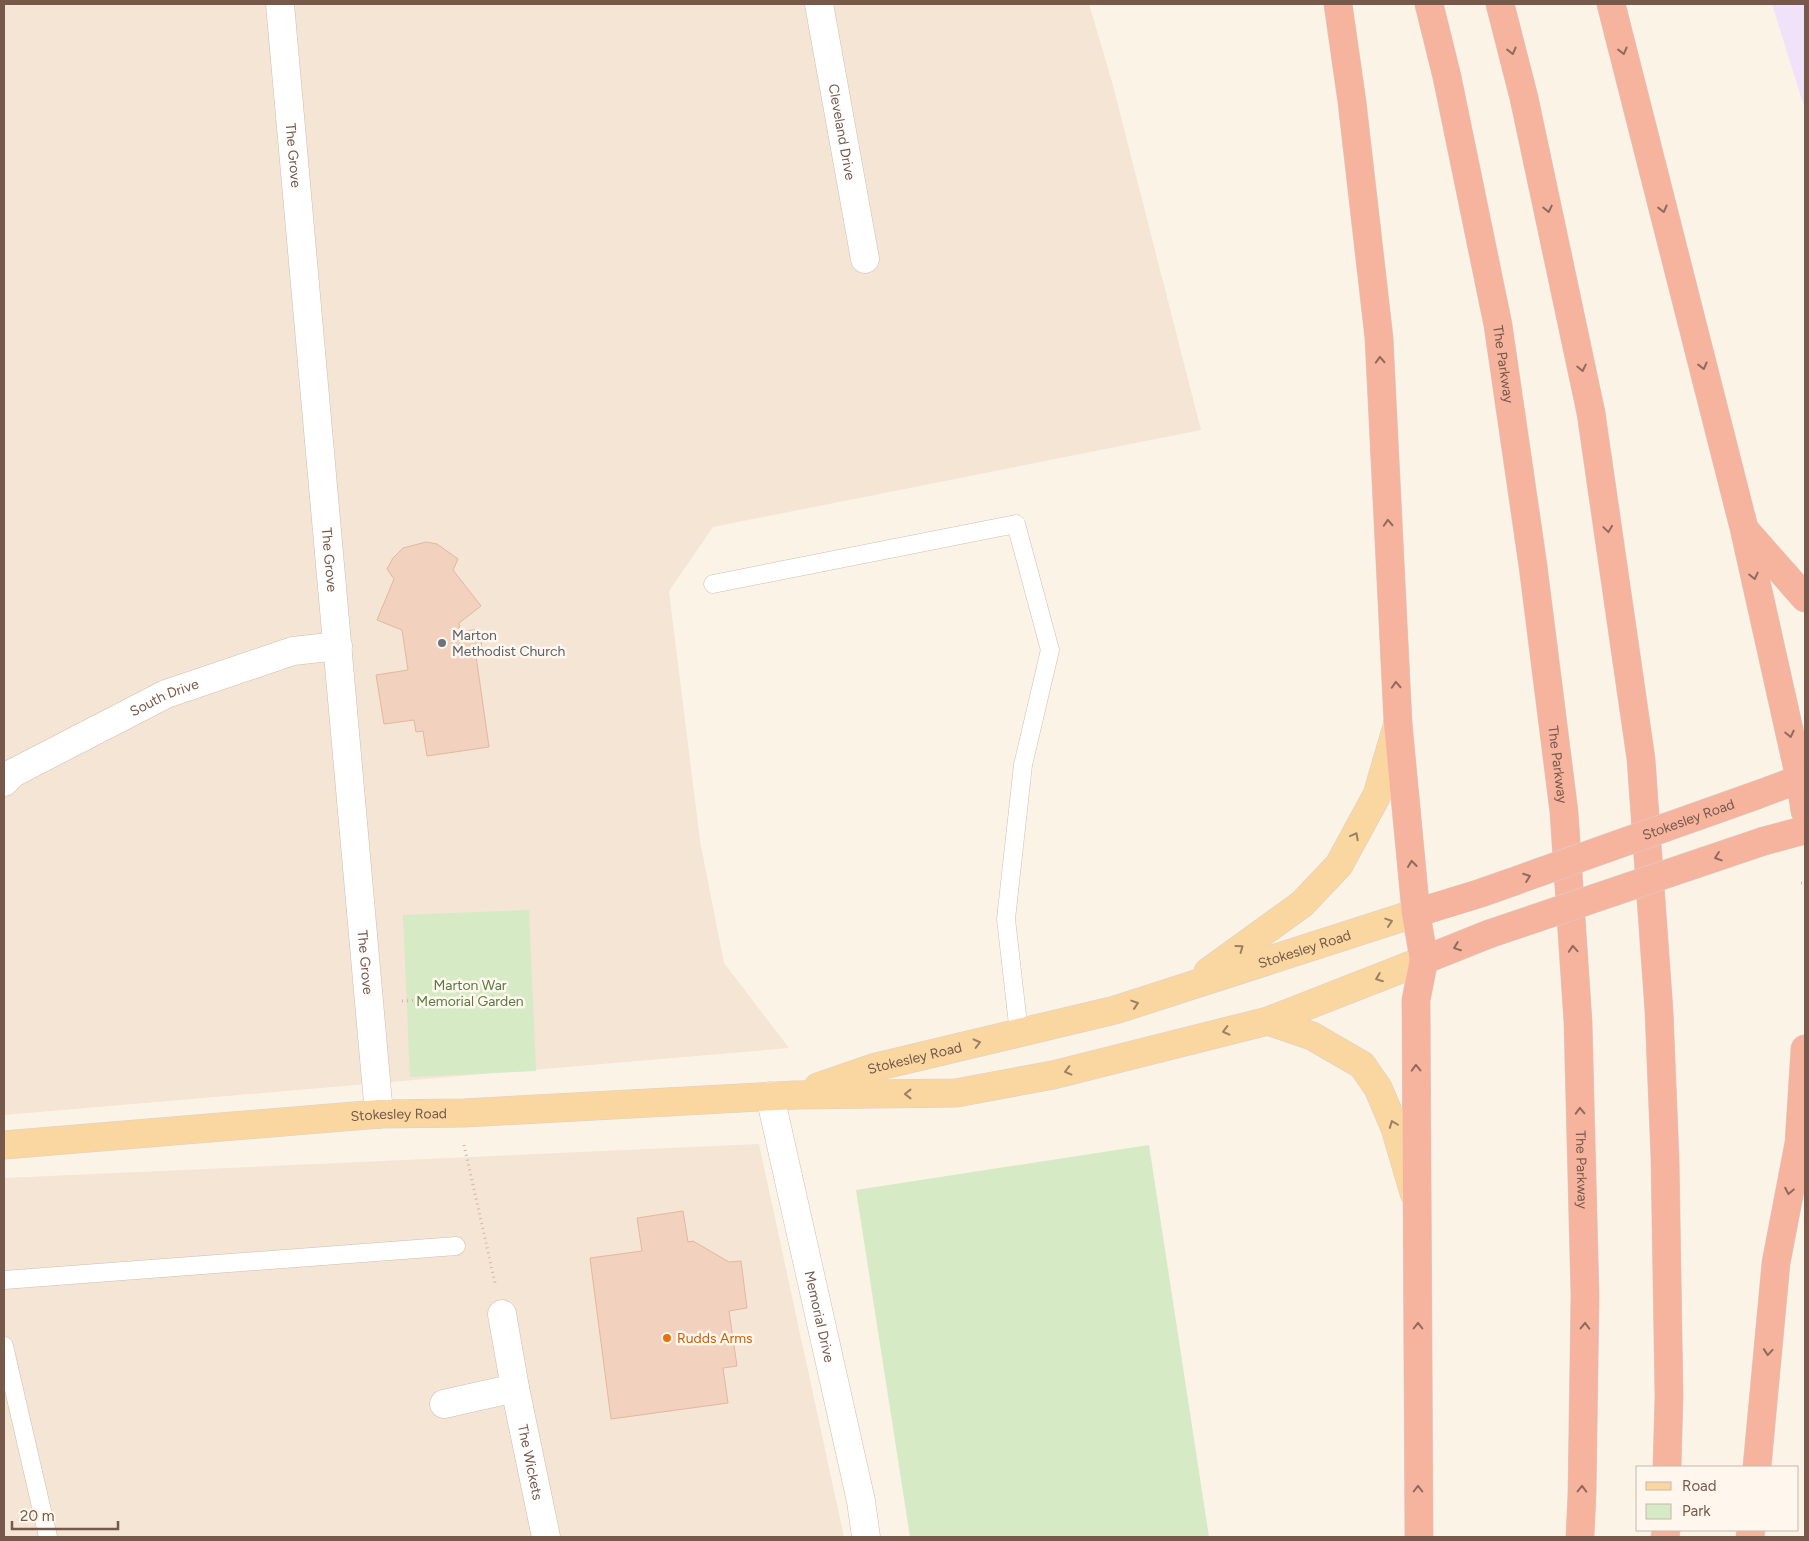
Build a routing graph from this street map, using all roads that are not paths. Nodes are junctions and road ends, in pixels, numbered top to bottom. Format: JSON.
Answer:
{"nodes":[{"id":1,"x":280,"y":4,"type":"edge"},
{"id":2,"x":819,"y":4,"type":"edge"},
{"id":3,"x":1338,"y":4,"type":"edge"},
{"id":4,"x":1429,"y":4,"type":"edge"},
{"id":5,"x":1500,"y":4,"type":"edge"},
{"id":6,"x":1611,"y":4,"type":"edge"},
{"id":7,"x":865,"y":259,"type":"dead end"},
{"id":8,"x":1744,"y":528,"type":"junction"},
{"id":9,"x":713,"y":584,"type":"dead end"},
{"id":10,"x":1805,"y":598,"type":"edge"},
{"id":11,"x":338,"y":646,"type":"junction"},
{"id":12,"x":1398,"y":723,"type":"junction"},
{"id":13,"x":1802,"y":778,"type":"edge"},
{"id":14,"x":4,"y":782,"type":"edge"},
{"id":15,"x":1805,"y":811,"type":"edge"},
{"id":16,"x":1805,"y":830,"type":"edge"},
{"id":17,"x":1416,"y":913,"type":"junction"},
{"id":18,"x":1424,"y":960,"type":"junction"},
{"id":19,"x":1187,"y":987,"type":"junction"},
{"id":20,"x":1268,"y":1021,"type":"junction"},
{"id":21,"x":1018,"y":1033,"type":"junction"},
{"id":22,"x":1805,"y":1049,"type":"edge"},
{"id":23,"x":783,"y":1095,"type":"junction"},
{"id":24,"x":379,"y":1114,"type":"junction"},
{"id":25,"x":1802,"y":1137,"type":"edge"},
{"id":26,"x":4,"y":1145,"type":"edge"},
{"id":27,"x":1418,"y":1204,"type":"junction"},
{"id":28,"x":456,"y":1246,"type":"dead end"},
{"id":29,"x":4,"y":1280,"type":"edge"},
{"id":30,"x":502,"y":1314,"type":"road end"},
{"id":31,"x":4,"y":1346,"type":"edge"},
{"id":32,"x":515,"y":1388,"type":"junction"},
{"id":33,"x":444,"y":1404,"type":"dead end"},
{"id":34,"x":1667,"y":1466,"type":"edge"},
{"id":35,"x":1757,"y":1466,"type":"edge"},
{"id":36,"x":48,"y":1537,"type":"edge"},
{"id":37,"x":546,"y":1537,"type":"edge"},
{"id":38,"x":866,"y":1537,"type":"edge"},
{"id":39,"x":1418,"y":1537,"type":"edge"},
{"id":40,"x":1580,"y":1537,"type":"edge"}],
"edges":[{"from":1,"to":11,"type":"street","name":"The Grove"},
{"from":2,"to":7,"type":"street","name":"Cleveland Drive"},
{"from":12,"to":3,"type":"highway","one_way":true},
{"from":40,"to":4,"type":"highway","name":"The Parkway","one_way":true},
{"from":5,"to":34,"type":"highway","one_way":true},
{"from":6,"to":8,"type":"highway","one_way":true},
{"from":8,"to":10,"type":"highway"},
{"from":8,"to":13,"type":"highway","one_way":true},
{"from":9,"to":21,"type":"lane"},
{"from":11,"to":14,"type":"street","name":"South Drive"},
{"from":11,"to":24,"type":"street","name":"The Grove"},
{"from":17,"to":12,"type":"highway","one_way":true},
{"from":19,"to":12,"type":"main road","one_way":true},
{"from":13,"to":15,"type":"highway"},
{"from":17,"to":13,"type":"highway","name":"Stokesley Road","one_way":true,"bridge":true},
{"from":16,"to":18,"type":"highway","name":"Stokesley Road","one_way":true,"bridge":true},
{"from":17,"to":18,"type":"highway"},
{"from":19,"to":17,"type":"main road","name":"Stokesley Road","one_way":true},
{"from":18,"to":20,"type":"main road","name":"Stokesley Road","one_way":true},
{"from":27,"to":18,"type":"highway","one_way":true},
{"from":21,"to":19,"type":"main road","name":"Stokesley Road","one_way":true},
{"from":20,"to":23,"type":"main road","name":"Stokesley Road","one_way":true},
{"from":27,"to":20,"type":"main road","one_way":true},
{"from":23,"to":21,"type":"main road","name":"Stokesley Road","one_way":true},
{"from":22,"to":25,"type":"highway"},
{"from":23,"to":24,"type":"main road","name":"Stokesley Road"},
{"from":23,"to":38,"type":"street","name":"Memorial Drive"},
{"from":24,"to":26,"type":"main road","name":"Stokesley Road"},
{"from":25,"to":35,"type":"highway","one_way":true},
{"from":39,"to":27,"type":"highway","one_way":true},
{"from":28,"to":29,"type":"lane"},
{"from":30,"to":32,"type":"street","name":"The Wickets"},
{"from":31,"to":36,"type":"lane"},
{"from":32,"to":33,"type":"street"},
{"from":32,"to":37,"type":"street","name":"The Wickets"}]}
